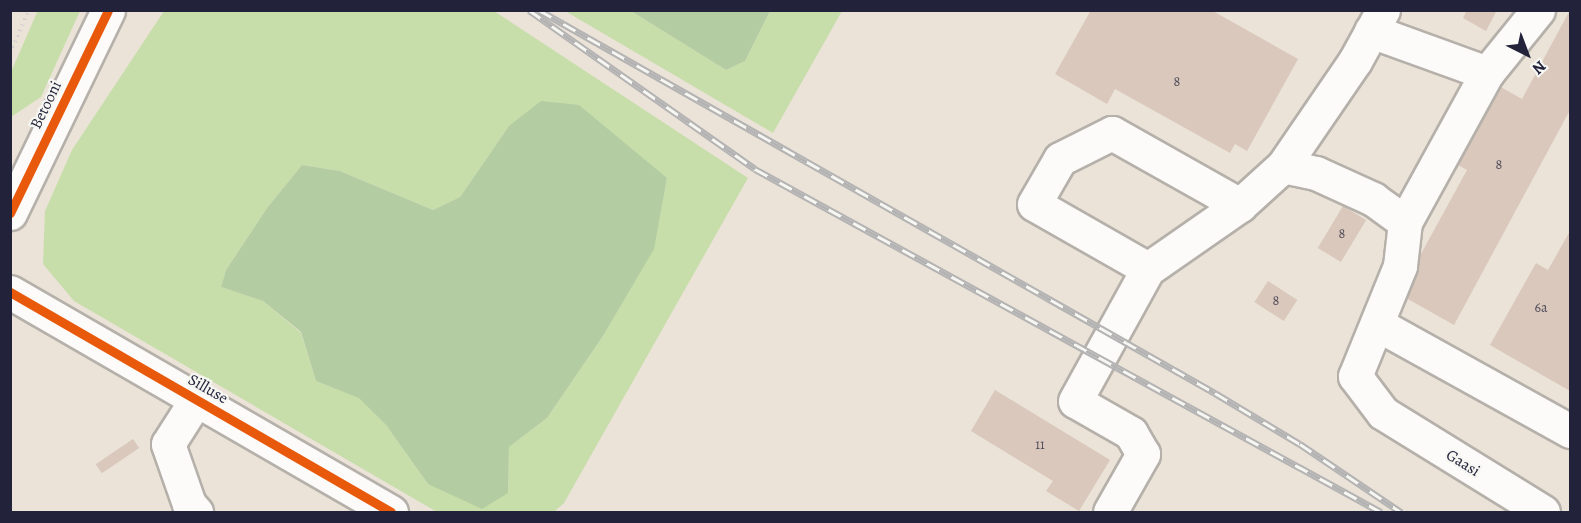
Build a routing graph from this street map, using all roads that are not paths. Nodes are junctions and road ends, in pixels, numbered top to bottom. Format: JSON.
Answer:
{"nodes":[{"id":1,"x":108,"y":10,"type":"edge"},
{"id":2,"x":1538,"y":10,"type":"edge"},
{"id":3,"x":1377,"y":21,"type":"edge"},
{"id":4,"x":1487,"y":73,"type":"junction"},
{"id":5,"x":24,"y":151,"type":"edge"},
{"id":6,"x":1283,"y":166,"type":"junction"},
{"id":7,"x":1240,"y":205,"type":"junction"},
{"id":8,"x":10,"y":213,"type":"edge"},
{"id":9,"x":1405,"y":222,"type":"junction"},
{"id":10,"x":1148,"y":268,"type":"junction"},
{"id":11,"x":10,"y":292,"type":"edge"},
{"id":12,"x":1377,"y":324,"type":"junction"},
{"id":13,"x":196,"y":400,"type":"junction"},
{"id":14,"x":1570,"y":431,"type":"edge"},
{"id":15,"x":196,"y":513,"type":"edge"},
{"id":16,"x":391,"y":513,"type":"edge"},
{"id":17,"x":1110,"y":513,"type":"edge"},
{"id":18,"x":1544,"y":513,"type":"edge"}],
"edges":[{"from":1,"to":5,"type":"street","name":"Betooni"},
{"from":2,"to":4,"type":"street"},
{"from":3,"to":4,"type":"street"},
{"from":3,"to":6,"type":"street"},
{"from":4,"to":9,"type":"street"},
{"from":5,"to":8,"type":"street","name":"Betooni"},
{"from":6,"to":7,"type":"street"},
{"from":6,"to":9,"type":"street"},
{"from":7,"to":10,"type":"street"},
{"from":7,"to":10,"type":"street"},
{"from":9,"to":12,"type":"street"},
{"from":10,"to":17,"type":"street"},
{"from":11,"to":13,"type":"street","name":"Silluse"},
{"from":12,"to":14,"type":"street"},
{"from":12,"to":18,"type":"street","name":"Gaasi"},
{"from":13,"to":15,"type":"street"},
{"from":13,"to":16,"type":"street","name":"Silluse"}]}
